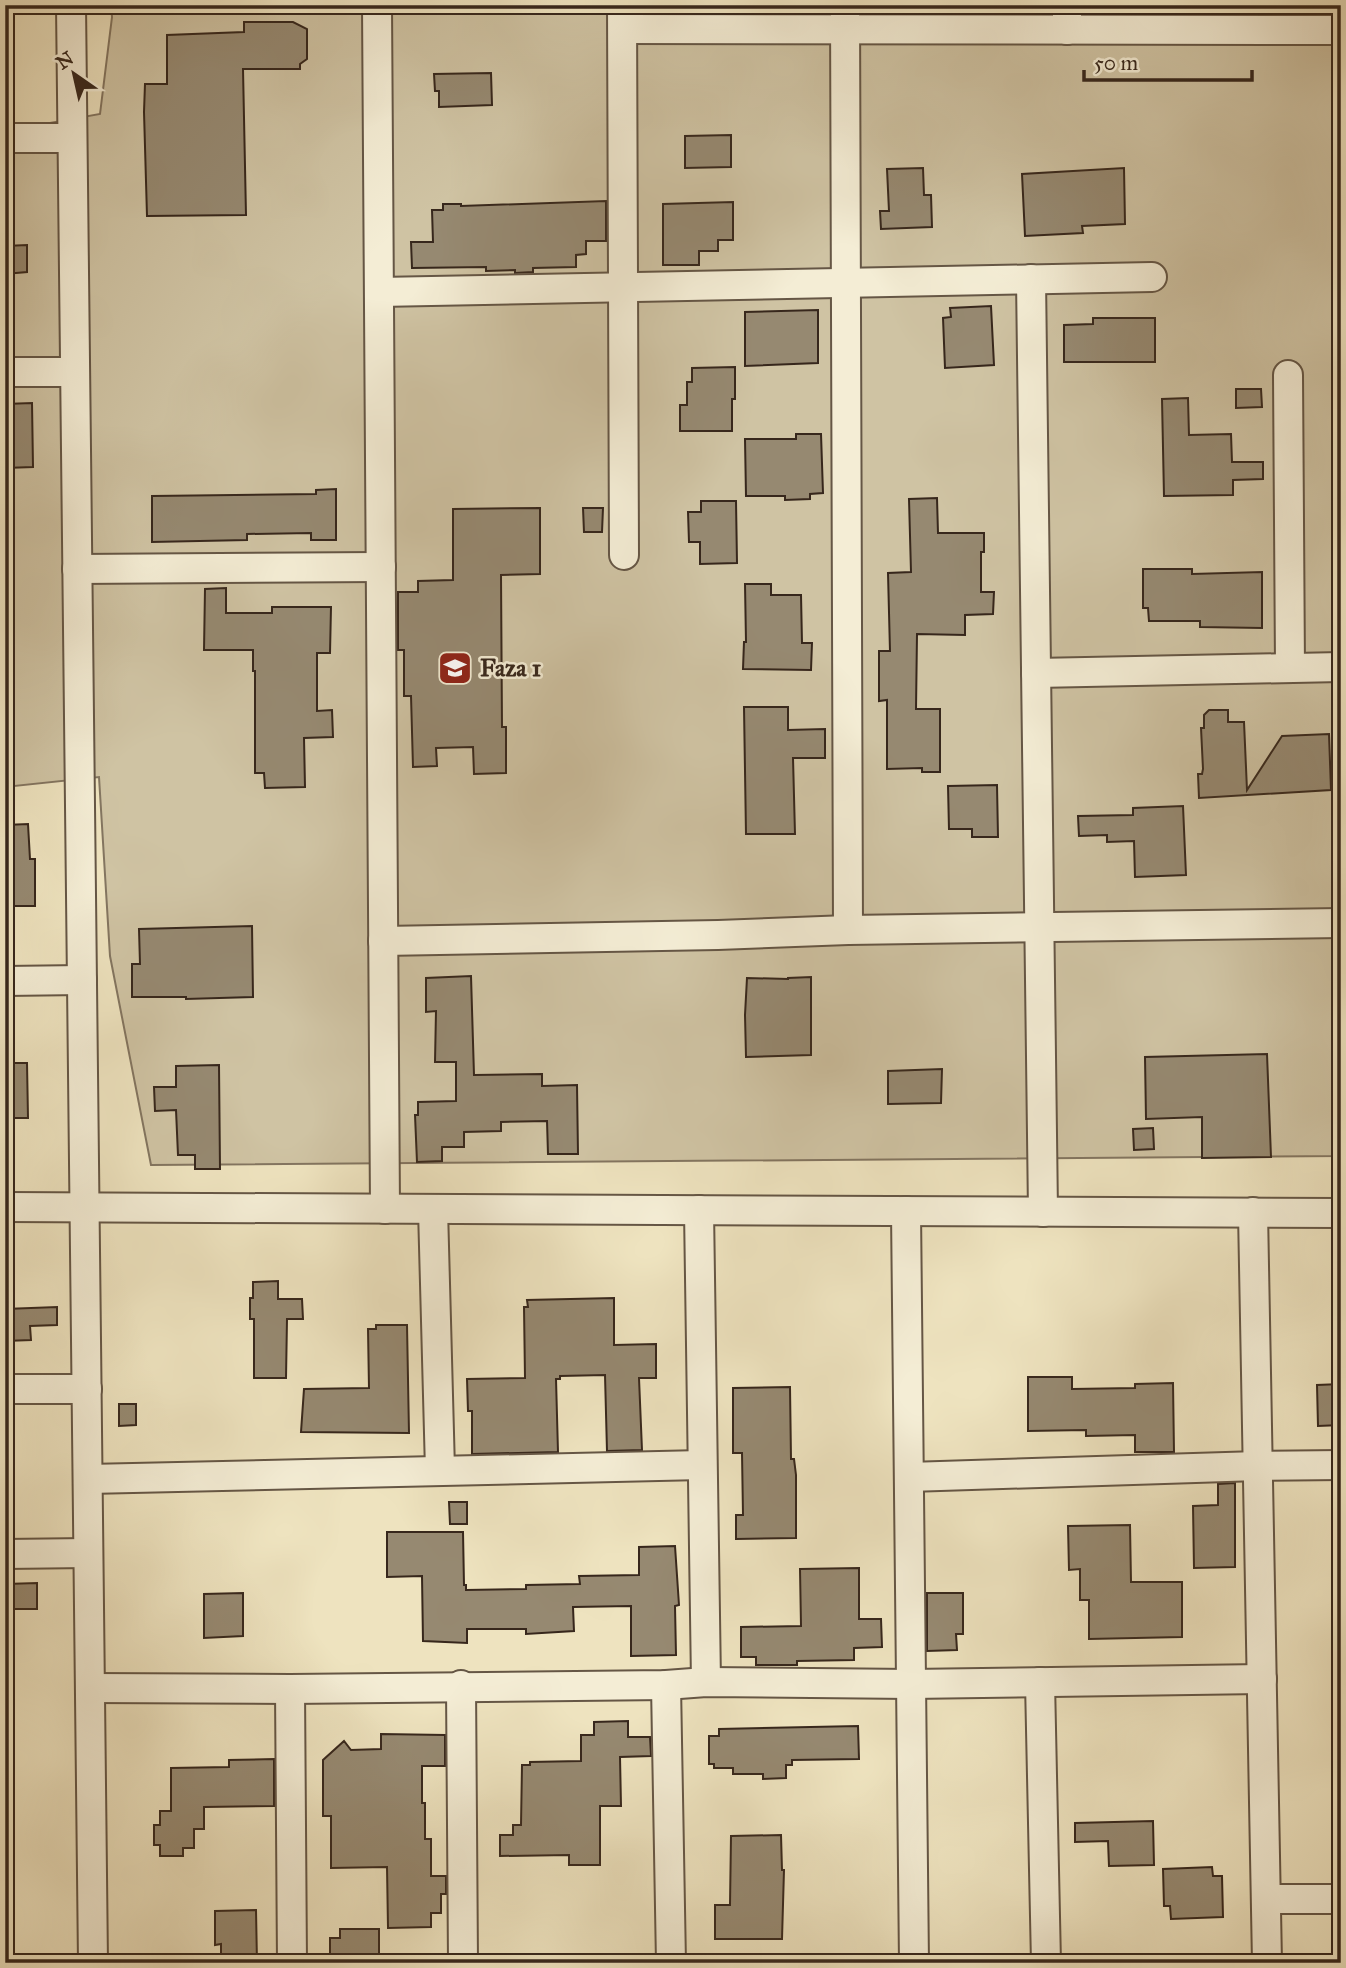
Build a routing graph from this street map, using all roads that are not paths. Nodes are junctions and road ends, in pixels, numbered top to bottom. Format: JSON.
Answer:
{"nodes":[{"id":1,"x":71,"y":5,"type":"edge"},
{"id":2,"x":377,"y":5,"type":"edge"},
{"id":3,"x":622,"y":17,"type":"edge"},
{"id":4,"x":845,"y":17,"type":"edge"},
{"id":5,"x":1067,"y":18,"type":"edge"},
{"id":6,"x":1341,"y":30,"type":"edge"},
{"id":7,"x":5,"y":138,"type":"edge"},
{"id":8,"x":72,"y":138,"type":"junction"},
{"id":9,"x":1152,"y":276,"type":"dead end"},
{"id":10,"x":1031,"y":279,"type":"junction"},
{"id":11,"x":846,"y":283,"type":"junction"},
{"id":12,"x":623,"y":287,"type":"junction"},
{"id":13,"x":379,"y":292,"type":"junction"},
{"id":14,"x":5,"y":372,"type":"edge"},
{"id":15,"x":75,"y":372,"type":"junction"},
{"id":16,"x":1288,"y":375,"type":"dead end"},
{"id":17,"x":624,"y":555,"type":"dead end"},
{"id":18,"x":381,"y":567,"type":"junction"},
{"id":19,"x":77,"y":569,"type":"junction"},
{"id":20,"x":1341,"y":667,"type":"edge"},
{"id":21,"x":1290,"y":668,"type":"junction"},
{"id":22,"x":1036,"y":673,"type":"junction"},
{"id":23,"x":1341,"y":923,"type":"edge"},
{"id":24,"x":1040,"y":928,"type":"junction"},
{"id":25,"x":848,"y":930,"type":"junction"},
{"id":26,"x":383,"y":941,"type":"junction"},
{"id":27,"x":82,"y":980,"type":"junction"},
{"id":28,"x":5,"y":981,"type":"edge"},
{"id":29,"x":5,"y":1207,"type":"edge"},
{"id":30,"x":85,"y":1208,"type":"junction"},
{"id":31,"x":385,"y":1209,"type":"junction"},
{"id":32,"x":433,"y":1209,"type":"junction"},
{"id":33,"x":699,"y":1210,"type":"junction"},
{"id":34,"x":906,"y":1211,"type":"junction"},
{"id":35,"x":1043,"y":1212,"type":"junction"},
{"id":36,"x":1253,"y":1212,"type":"junction"},
{"id":37,"x":1341,"y":1213,"type":"edge"},
{"id":38,"x":5,"y":1389,"type":"edge"},
{"id":39,"x":87,"y":1389,"type":"junction"},
{"id":40,"x":702,"y":1465,"type":"junction"},
{"id":41,"x":1341,"y":1465,"type":"edge"},
{"id":42,"x":1258,"y":1466,"type":"junction"},
{"id":43,"x":440,"y":1470,"type":"junction"},
{"id":44,"x":909,"y":1477,"type":"junction"},
{"id":45,"x":88,"y":1479,"type":"junction"},
{"id":46,"x":89,"y":1553,"type":"junction"},
{"id":47,"x":5,"y":1555,"type":"edge"},
{"id":48,"x":1262,"y":1679,"type":"junction"},
{"id":49,"x":706,"y":1682,"type":"junction"},
{"id":50,"x":1040,"y":1682,"type":"junction"},
{"id":51,"x":911,"y":1684,"type":"junction"},
{"id":52,"x":461,"y":1685,"type":"junction"},
{"id":53,"x":666,"y":1685,"type":"junction"},
{"id":54,"x":90,"y":1688,"type":"junction"},
{"id":55,"x":290,"y":1689,"type":"junction"},
{"id":56,"x":1266,"y":1899,"type":"junction"},
{"id":57,"x":1341,"y":1899,"type":"edge"},
{"id":58,"x":93,"y":1963,"type":"edge"},
{"id":59,"x":292,"y":1963,"type":"edge"},
{"id":60,"x":463,"y":1963,"type":"edge"},
{"id":61,"x":671,"y":1963,"type":"edge"},
{"id":62,"x":914,"y":1963,"type":"edge"},
{"id":63,"x":1046,"y":1963,"type":"edge"},
{"id":64,"x":1267,"y":1963,"type":"edge"}],
"edges":[{"from":1,"to":8,"type":"street"},
{"from":2,"to":13,"type":"street"},
{"from":3,"to":4,"type":"street"},
{"from":3,"to":12,"type":"street"},
{"from":4,"to":5,"type":"street"},
{"from":4,"to":11,"type":"street"},
{"from":5,"to":6,"type":"street"},
{"from":7,"to":8,"type":"street"},
{"from":8,"to":15,"type":"street"},
{"from":9,"to":10,"type":"street"},
{"from":10,"to":11,"type":"street"},
{"from":10,"to":22,"type":"street"},
{"from":11,"to":12,"type":"street"},
{"from":11,"to":25,"type":"street"},
{"from":12,"to":13,"type":"street"},
{"from":12,"to":17,"type":"street"},
{"from":13,"to":18,"type":"street"},
{"from":14,"to":15,"type":"street"},
{"from":15,"to":19,"type":"street"},
{"from":16,"to":21,"type":"street"},
{"from":18,"to":19,"type":"street"},
{"from":18,"to":26,"type":"street"},
{"from":19,"to":27,"type":"street"},
{"from":20,"to":21,"type":"street"},
{"from":21,"to":22,"type":"street"},
{"from":22,"to":24,"type":"street"},
{"from":23,"to":24,"type":"street"},
{"from":24,"to":25,"type":"street"},
{"from":24,"to":35,"type":"street"},
{"from":25,"to":26,"type":"street"},
{"from":26,"to":31,"type":"street"},
{"from":27,"to":28,"type":"street"},
{"from":27,"to":30,"type":"street"},
{"from":29,"to":30,"type":"street"},
{"from":30,"to":31,"type":"street"},
{"from":30,"to":39,"type":"street"},
{"from":31,"to":32,"type":"street"},
{"from":32,"to":33,"type":"street"},
{"from":32,"to":43,"type":"street"},
{"from":33,"to":34,"type":"street"},
{"from":33,"to":40,"type":"street"},
{"from":34,"to":35,"type":"street"},
{"from":34,"to":44,"type":"street"},
{"from":35,"to":36,"type":"street"},
{"from":36,"to":37,"type":"street"},
{"from":36,"to":42,"type":"street"},
{"from":38,"to":39,"type":"street"},
{"from":39,"to":45,"type":"street"},
{"from":40,"to":43,"type":"street"},
{"from":40,"to":49,"type":"street"},
{"from":41,"to":42,"type":"street"},
{"from":42,"to":44,"type":"street"},
{"from":42,"to":48,"type":"street"},
{"from":43,"to":45,"type":"street"},
{"from":44,"to":51,"type":"street"},
{"from":45,"to":46,"type":"street"},
{"from":46,"to":47,"type":"street"},
{"from":46,"to":54,"type":"street"},
{"from":48,"to":50,"type":"street"},
{"from":48,"to":56,"type":"street"},
{"from":49,"to":51,"type":"street"},
{"from":49,"to":53,"type":"street"},
{"from":50,"to":51,"type":"street"},
{"from":50,"to":63,"type":"street"},
{"from":51,"to":62,"type":"street"},
{"from":52,"to":53,"type":"street"},
{"from":52,"to":55,"type":"street"},
{"from":52,"to":60,"type":"street"},
{"from":53,"to":61,"type":"street"},
{"from":54,"to":55,"type":"street"},
{"from":54,"to":58,"type":"street"},
{"from":55,"to":59,"type":"street"},
{"from":56,"to":57,"type":"street"},
{"from":56,"to":64,"type":"street"}]}
